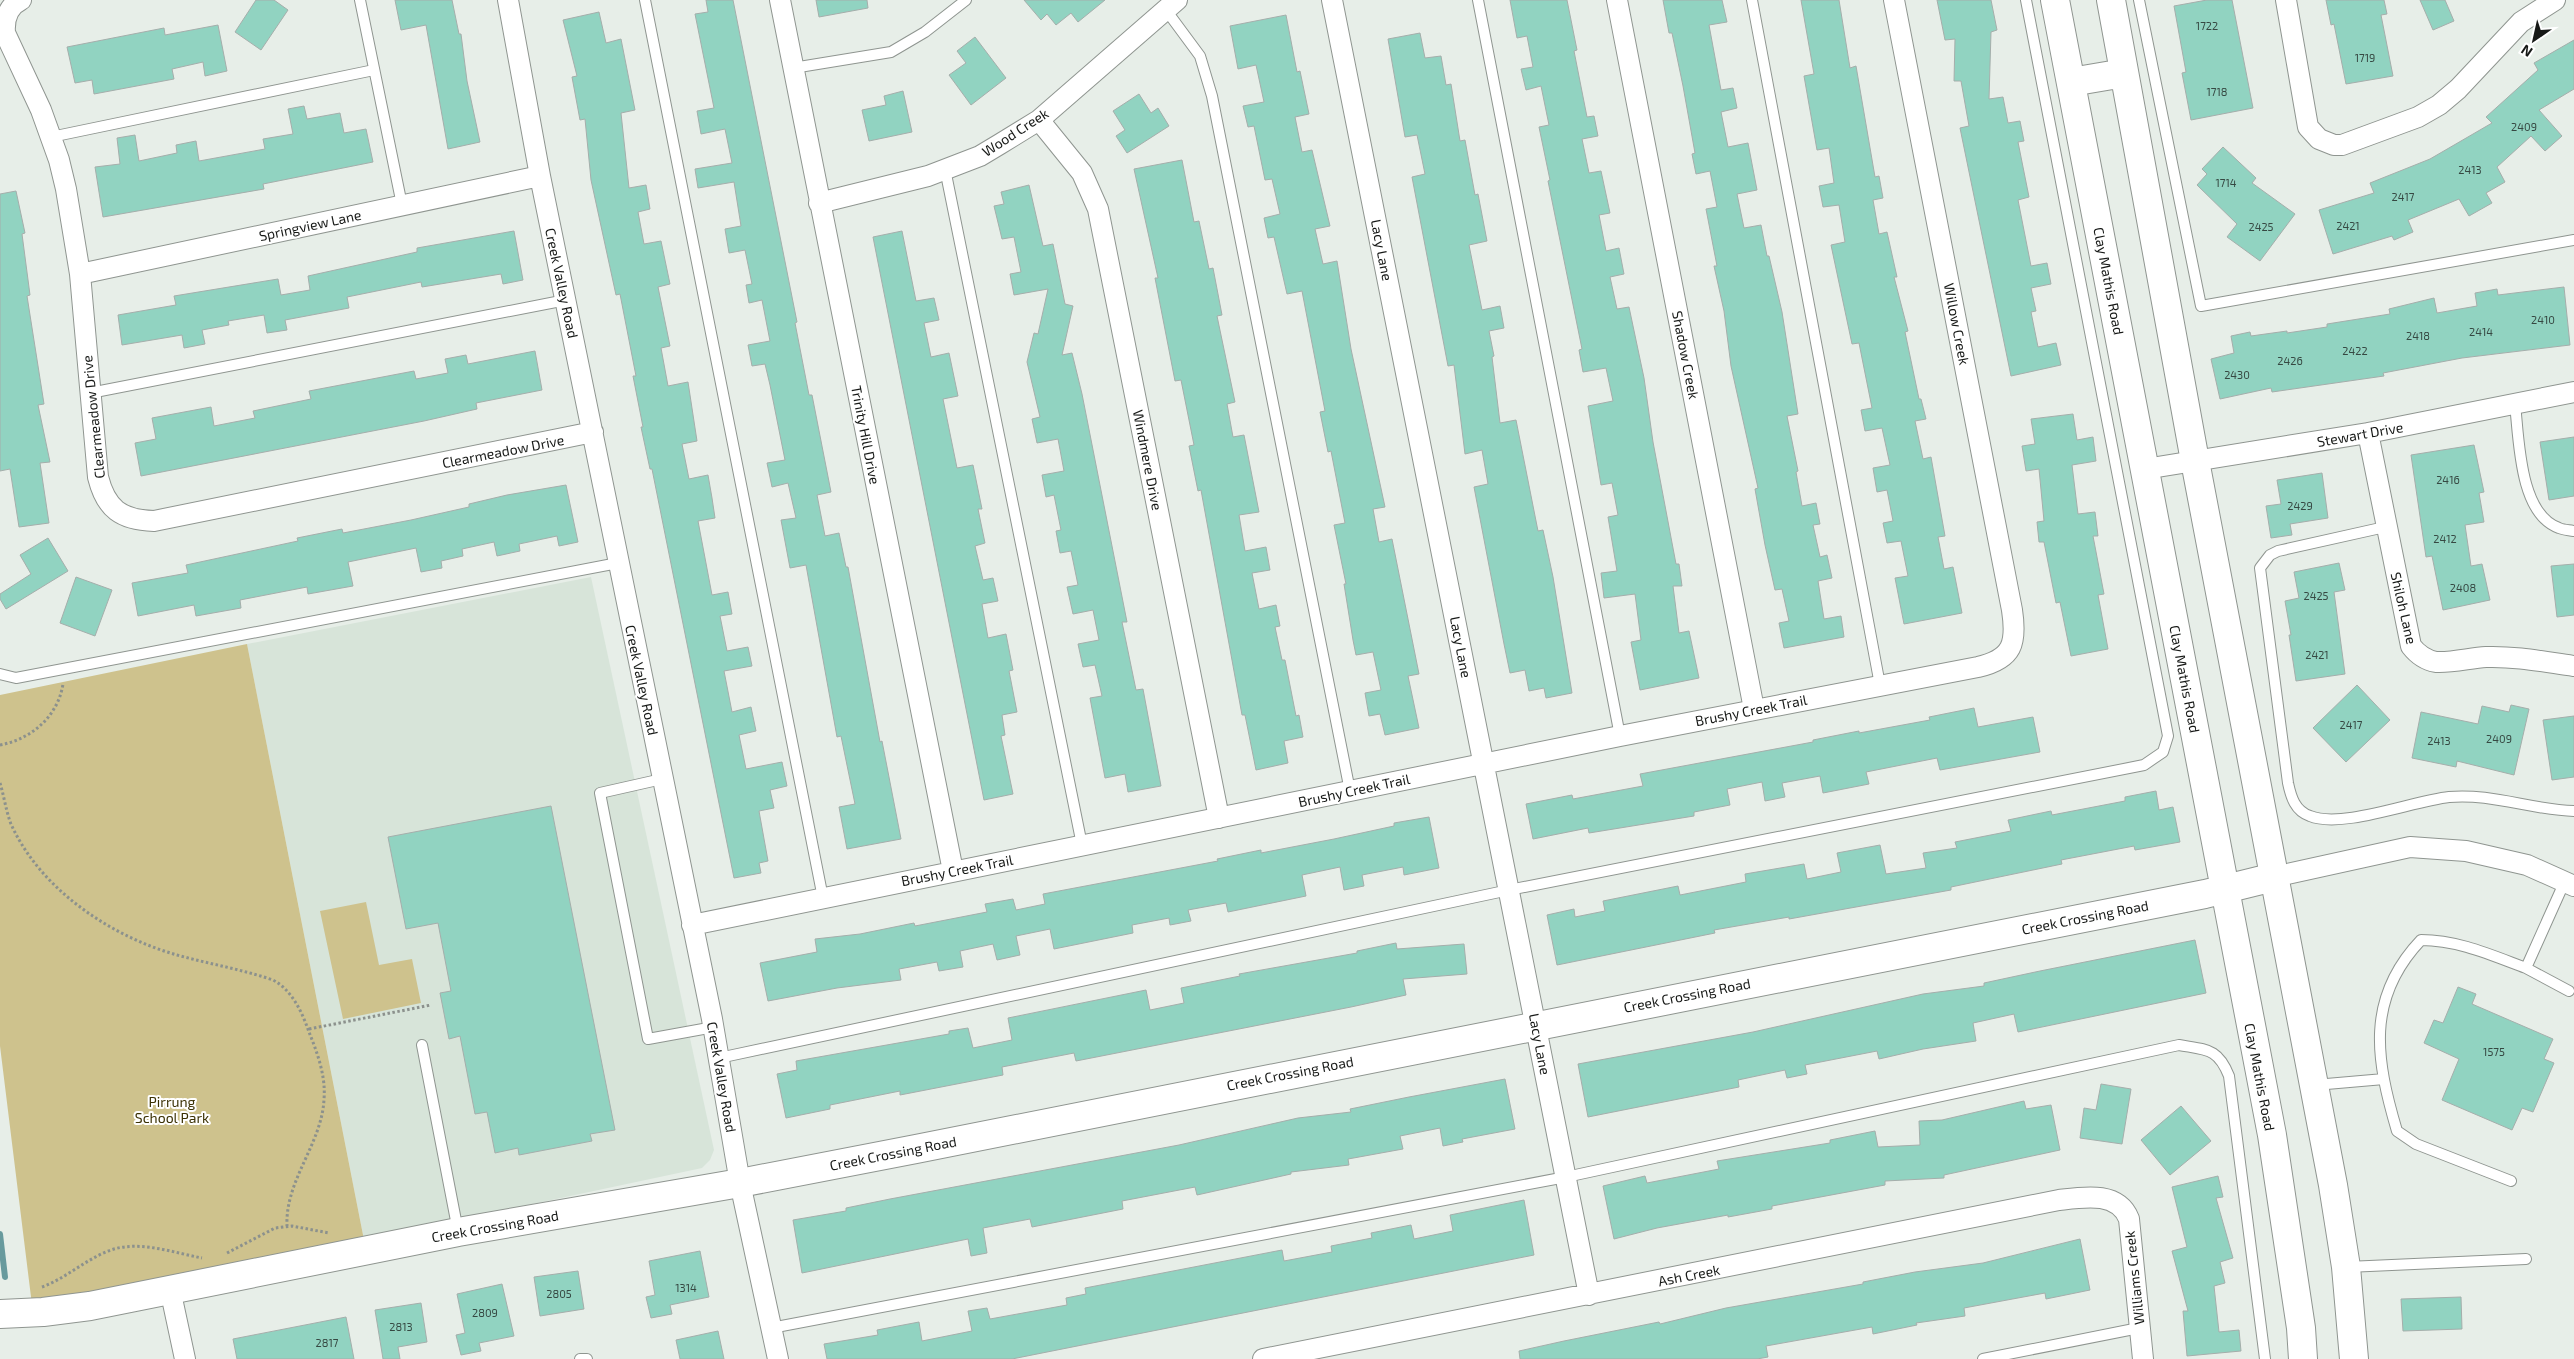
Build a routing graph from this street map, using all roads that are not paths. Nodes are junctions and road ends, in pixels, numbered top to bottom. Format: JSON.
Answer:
{"nodes":[{"id":1,"x":21,"y":0,"type":"edge"},
{"id":2,"x":360,"y":0,"type":"edge"},
{"id":3,"x":508,"y":0,"type":"edge"},
{"id":4,"x":645,"y":0,"type":"edge"},
{"id":5,"x":780,"y":0,"type":"edge"},
{"id":6,"x":966,"y":0,"type":"edge"},
{"id":7,"x":1332,"y":0,"type":"edge"},
{"id":8,"x":1478,"y":0,"type":"edge"},
{"id":9,"x":1618,"y":0,"type":"edge"},
{"id":10,"x":1752,"y":0,"type":"edge"},
{"id":11,"x":1894,"y":0,"type":"edge"},
{"id":12,"x":2026,"y":0,"type":"edge"},
{"id":13,"x":2055,"y":0,"type":"edge"},
{"id":14,"x":2111,"y":0,"type":"edge"},
{"id":15,"x":2139,"y":0,"type":"edge"},
{"id":16,"x":2286,"y":0,"type":"edge"},
{"id":17,"x":2555,"y":0,"type":"edge"},
{"id":18,"x":1171,"y":5,"type":"edge"},
{"id":19,"x":793,"y":68,"type":"junction"},
{"id":20,"x":374,"y":70,"type":"junction"},
{"id":21,"x":2124,"y":73,"type":"junction"},
{"id":22,"x":2071,"y":82,"type":"junction"},
{"id":23,"x":1039,"y":120,"type":"junction"},
{"id":24,"x":51,"y":137,"type":"junction"},
{"id":25,"x":945,"y":169,"type":"junction"},
{"id":26,"x":540,"y":176,"type":"junction"},
{"id":27,"x":819,"y":203,"type":"junction"},
{"id":28,"x":402,"y":206,"type":"junction"},
{"id":29,"x":2574,"y":240,"type":"edge"},
{"id":30,"x":80,"y":274,"type":"junction"},
{"id":31,"x":566,"y":300,"type":"junction"},
{"id":32,"x":2574,"y":392,"type":"edge"},
{"id":33,"x":90,"y":393,"type":"junction"},
{"id":34,"x":2515,"y":404,"type":"junction"},
{"id":35,"x":593,"y":432,"type":"junction"},
{"id":36,"x":2368,"y":434,"type":"junction"},
{"id":37,"x":2195,"y":461,"type":"junction"},
{"id":38,"x":2146,"y":469,"type":"junction"},
{"id":39,"x":2385,"y":527,"type":"junction"},
{"id":40,"x":2574,"y":531,"type":"edge"},
{"id":41,"x":618,"y":563,"type":"junction"},
{"id":42,"x":2010,"y":648,"type":"joint"},
{"id":43,"x":2574,"y":666,"type":"edge"},
{"id":44,"x":0,"y":674,"type":"edge"},
{"id":45,"x":1880,"y":685,"type":"junction"},
{"id":46,"x":1754,"y":709,"type":"junction"},
{"id":47,"x":1620,"y":736,"type":"junction"},
{"id":48,"x":1484,"y":763,"type":"junction"},
{"id":49,"x":662,"y":779,"type":"junction"},
{"id":50,"x":1350,"y":791,"type":"junction"},
{"id":51,"x":2574,"y":811,"type":"edge"},
{"id":52,"x":1218,"y":818,"type":"junction"},
{"id":53,"x":1082,"y":845,"type":"junction"},
{"id":54,"x":954,"y":871,"type":"junction"},
{"id":55,"x":2274,"y":877,"type":"junction"},
{"id":56,"x":2569,"y":883,"type":"edge"},
{"id":57,"x":1510,"y":890,"type":"junction"},
{"id":58,"x":2224,"y":890,"type":"junction"},
{"id":59,"x":823,"y":898,"type":"junction"},
{"id":60,"x":692,"y":925,"type":"junction"},
{"id":61,"x":2526,"y":968,"type":"junction"},
{"id":62,"x":2569,"y":991,"type":"dead end"},
{"id":63,"x":1536,"y":1024,"type":"junction"},
{"id":64,"x":714,"y":1027,"type":"junction"},
{"id":65,"x":422,"y":1045,"type":"dead end"},
{"id":66,"x":719,"y":1058,"type":"junction"},
{"id":67,"x":2384,"y":1079,"type":"junction"},
{"id":68,"x":2314,"y":1086,"type":"junction"},
{"id":69,"x":1566,"y":1177,"type":"junction"},
{"id":70,"x":2510,"y":1181,"type":"dead end"},
{"id":71,"x":740,"y":1182,"type":"junction"},
{"id":72,"x":2115,"y":1202,"type":"joint"},
{"id":73,"x":458,"y":1232,"type":"junction"},
{"id":74,"x":2526,"y":1259,"type":"dead end"},
{"id":75,"x":2346,"y":1267,"type":"junction"},
{"id":76,"x":170,"y":1290,"type":"junction"},
{"id":77,"x":1589,"y":1295,"type":"junction"},
{"id":78,"x":0,"y":1314,"type":"edge"},
{"id":79,"x":771,"y":1328,"type":"junction"},
{"id":80,"x":2140,"y":1328,"type":"junction"},
{"id":81,"x":185,"y":1359,"type":"edge"},
{"id":82,"x":580,"y":1359,"type":"edge"},
{"id":83,"x":587,"y":1359,"type":"edge"},
{"id":84,"x":778,"y":1359,"type":"edge"},
{"id":85,"x":1263,"y":1359,"type":"edge"},
{"id":86,"x":1983,"y":1359,"type":"edge"},
{"id":87,"x":2143,"y":1359,"type":"edge"},
{"id":88,"x":2265,"y":1359,"type":"edge"},
{"id":89,"x":2303,"y":1359,"type":"edge"},
{"id":90,"x":2354,"y":1359,"type":"edge"}],
"edges":[{"from":1,"to":24,"type":"street","name":"Clearmeadow Drive"},
{"from":2,"to":20,"type":"lane"},
{"from":3,"to":26,"type":"street","name":"Creek Valley Road"},
{"from":4,"to":59,"type":"lane"},
{"from":5,"to":19,"type":"street","name":"Trinity Hill Drive"},
{"from":6,"to":19,"type":"lane"},
{"from":7,"to":48,"type":"street","name":"Lacy Lane"},
{"from":8,"to":47,"type":"lane"},
{"from":9,"to":46,"type":"street","name":"Shadow Creek"},
{"from":10,"to":45,"type":"lane"},
{"from":11,"to":42,"type":"street","name":"Willow Creek"},
{"from":12,"to":57,"type":"lane"},
{"from":13,"to":22,"type":"main road","name":"Clay Mathis Road"},
{"from":14,"to":21,"type":"main road"},
{"from":15,"to":29,"type":"lane"},
{"from":16,"to":17,"type":"street"},
{"from":18,"to":23,"type":"street","name":"Wood Creek"},
{"from":18,"to":50,"type":"lane"},
{"from":19,"to":27,"type":"street","name":"Trinity Hill Drive"},
{"from":20,"to":24,"type":"lane"},
{"from":20,"to":28,"type":"lane"},
{"from":21,"to":22,"type":"main road"},
{"from":21,"to":37,"type":"main road"},
{"from":22,"to":38,"type":"main road","name":"Clay Mathis Road"},
{"from":23,"to":25,"type":"street","name":"Wood Creek"},
{"from":23,"to":52,"type":"street","name":"Windmere Drive"},
{"from":24,"to":30,"type":"street","name":"Clearmeadow Drive"},
{"from":25,"to":27,"type":"street","name":"Wood Creek"},
{"from":25,"to":53,"type":"lane"},
{"from":26,"to":28,"type":"street","name":"Springview Lane"},
{"from":26,"to":31,"type":"street","name":"Creek Valley Road"},
{"from":27,"to":54,"type":"street","name":"Trinity Hill Drive"},
{"from":28,"to":30,"type":"street","name":"Springview Lane"},
{"from":30,"to":33,"type":"street","name":"Clearmeadow Drive"},
{"from":31,"to":33,"type":"lane"},
{"from":31,"to":35,"type":"street","name":"Creek Valley Road"},
{"from":32,"to":34,"type":"street","name":"Stewart Drive"},
{"from":33,"to":35,"type":"street","name":"Clearmeadow Drive"},
{"from":34,"to":36,"type":"street","name":"Stewart Drive"},
{"from":34,"to":40,"type":"lane"},
{"from":35,"to":41,"type":"street","name":"Creek Valley Road"},
{"from":36,"to":37,"type":"street","name":"Stewart Drive"},
{"from":36,"to":39,"type":"street","name":"Shiloh Lane"},
{"from":37,"to":38,"type":"street","name":"Stewart Drive"},
{"from":37,"to":55,"type":"main road"},
{"from":38,"to":58,"type":"main road","name":"Clay Mathis Road"},
{"from":39,"to":43,"type":"street","name":"Shiloh Lane"},
{"from":39,"to":51,"type":"lane"},
{"from":41,"to":44,"type":"lane"},
{"from":41,"to":49,"type":"street","name":"Creek Valley Road"},
{"from":42,"to":45,"type":"street","name":"Brushy Creek Trail"},
{"from":45,"to":46,"type":"street","name":"Brushy Creek Trail"},
{"from":46,"to":47,"type":"street","name":"Brushy Creek Trail"},
{"from":47,"to":48,"type":"street","name":"Brushy Creek Trail"},
{"from":48,"to":50,"type":"street","name":"Brushy Creek Trail"},
{"from":48,"to":57,"type":"street","name":"Lacy Lane"},
{"from":49,"to":60,"type":"street","name":"Creek Valley Road"},
{"from":49,"to":64,"type":"lane"},
{"from":50,"to":52,"type":"street","name":"Brushy Creek Trail"},
{"from":52,"to":53,"type":"street","name":"Brushy Creek Trail"},
{"from":53,"to":54,"type":"street","name":"Brushy Creek Trail"},
{"from":54,"to":59,"type":"street","name":"Brushy Creek Trail"},
{"from":55,"to":56,"type":"street","name":"Creek Crossing Road"},
{"from":55,"to":58,"type":"main road","name":"Creek Crossing Road"},
{"from":55,"to":68,"type":"main road"},
{"from":56,"to":61,"type":"lane"},
{"from":57,"to":63,"type":"street","name":"Lacy Lane"},
{"from":57,"to":66,"type":"lane"},
{"from":58,"to":63,"type":"main road","name":"Creek Crossing Road"},
{"from":58,"to":89,"type":"main road","name":"Clay Mathis Road"},
{"from":59,"to":60,"type":"street","name":"Brushy Creek Trail"},
{"from":60,"to":64,"type":"street","name":"Creek Valley Road"},
{"from":61,"to":62,"type":"lane"},
{"from":61,"to":67,"type":"lane"},
{"from":63,"to":69,"type":"street","name":"Lacy Lane"},
{"from":63,"to":71,"type":"main road","name":"Creek Crossing Road"},
{"from":64,"to":66,"type":"street","name":"Creek Valley Road"},
{"from":65,"to":73,"type":"lane"},
{"from":66,"to":71,"type":"street","name":"Creek Valley Road"},
{"from":67,"to":68,"type":"lane"},
{"from":67,"to":70,"type":"lane"},
{"from":68,"to":75,"type":"main road"},
{"from":69,"to":77,"type":"street","name":"Lacy Lane"},
{"from":69,"to":79,"type":"lane"},
{"from":69,"to":88,"type":"lane"},
{"from":71,"to":73,"type":"main road","name":"Creek Crossing Road"},
{"from":71,"to":79,"type":"street","name":"Creek Valley Road"},
{"from":72,"to":77,"type":"street","name":"Ash Creek"},
{"from":72,"to":80,"type":"street","name":"Williams Creek"},
{"from":73,"to":76,"type":"main road","name":"Creek Crossing Road"},
{"from":74,"to":75,"type":"lane"},
{"from":75,"to":90,"type":"main road"},
{"from":76,"to":78,"type":"main road","name":"Creek Crossing Road"},
{"from":76,"to":81,"type":"street"},
{"from":77,"to":85,"type":"street","name":"Ash Creek"},
{"from":79,"to":84,"type":"street","name":"Creek Valley Road"},
{"from":80,"to":86,"type":"lane"},
{"from":80,"to":87,"type":"street","name":"Williams Creek"},
{"from":82,"to":83,"type":"lane"}]}
